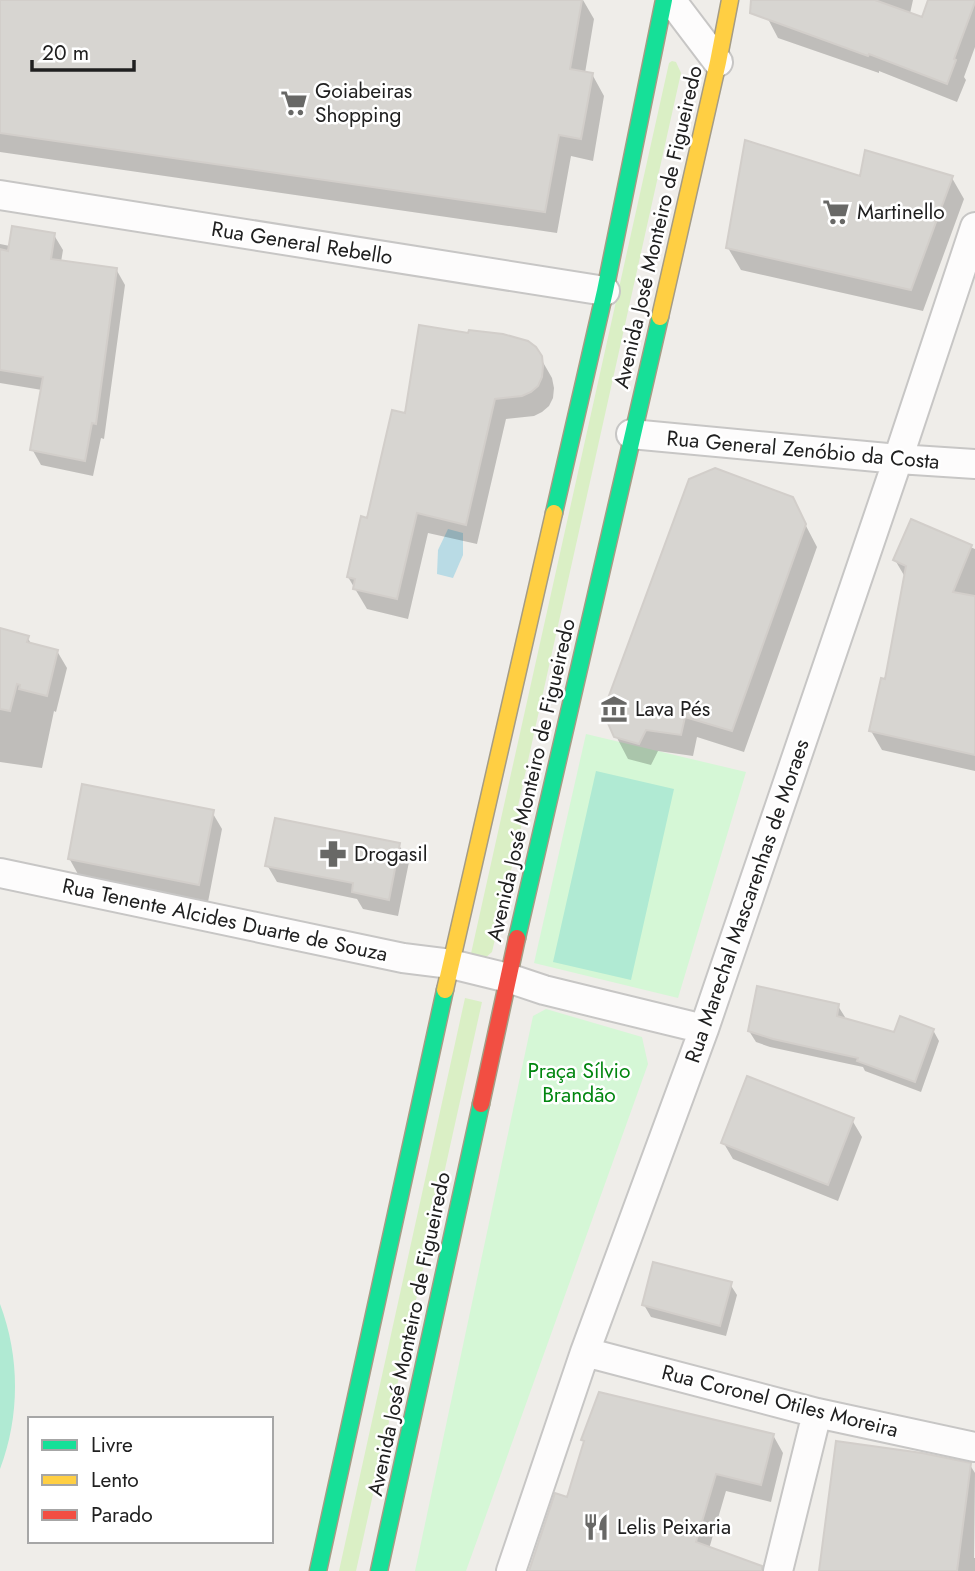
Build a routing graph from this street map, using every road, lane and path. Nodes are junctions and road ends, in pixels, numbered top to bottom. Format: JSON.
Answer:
{"nodes":[{"id":1,"x":664,"y":0,"type":"edge"},
{"id":2,"x":671,"y":0,"type":"edge"},
{"id":3,"x":730,"y":0,"type":"edge"},
{"id":4,"x":718,"y":62,"type":"junction"},
{"id":5,"x":0,"y":195,"type":"edge"},
{"id":6,"x":975,"y":227,"type":"edge"},
{"id":7,"x":605,"y":291,"type":"junction"},
{"id":8,"x":631,"y":434,"type":"junction"},
{"id":9,"x":898,"y":459,"type":"junction"},
{"id":10,"x":975,"y":464,"type":"edge"},
{"id":11,"x":0,"y":873,"type":"edge"},
{"id":12,"x":451,"y":964,"type":"junction"},
{"id":13,"x":508,"y":978,"type":"junction"},
{"id":14,"x":704,"y":1029,"type":"junction"},
{"id":15,"x":585,"y":1352,"type":"junction"},
{"id":16,"x":817,"y":1413,"type":"junction"},
{"id":17,"x":975,"y":1447,"type":"edge"},
{"id":18,"x":318,"y":1571,"type":"edge"},
{"id":19,"x":379,"y":1571,"type":"edge"},
{"id":20,"x":511,"y":1571,"type":"edge"},
{"id":21,"x":779,"y":1571,"type":"edge"}],
"edges":[{"from":1,"to":7,"type":"main road","name":"Avenida José Monteiro de Figueiredo"},
{"from":2,"to":4,"type":"street"},
{"from":3,"to":4,"type":"main road","name":"Avenida José Monteiro de Figueiredo"},
{"from":4,"to":8,"type":"main road","name":"Avenida José Monteiro de Figueiredo"},
{"from":5,"to":7,"type":"street","name":"Rua General Rebello"},
{"from":6,"to":9,"type":"street","name":"Rua Marechal Mascarenhas de Moraes"},
{"from":7,"to":12,"type":"main road","name":"Avenida José Monteiro de Figueiredo"},
{"from":8,"to":9,"type":"street","name":"Rua General Zenóbio da Costa"},
{"from":8,"to":13,"type":"main road","name":"Avenida José Monteiro de Figueiredo"},
{"from":9,"to":10,"type":"street","name":"Rua General Zenóbio da Costa"},
{"from":9,"to":14,"type":"street","name":"Rua Marechal Mascarenhas de Moraes"},
{"from":11,"to":12,"type":"street","name":"Rua Tenente Alcides Duarte de Souza"},
{"from":12,"to":13,"type":"street","name":"Rua Tenente Alcides Duarte de Souza"},
{"from":12,"to":18,"type":"main road","name":"Avenida José Monteiro de Figueiredo"},
{"from":13,"to":14,"type":"street","name":"Rua Tenente Alcides Duarte de Souza"},
{"from":13,"to":19,"type":"main road","name":"Avenida José Monteiro de Figueiredo"},
{"from":14,"to":15,"type":"street","name":"Rua Marechal Mascarenhas de Moraes"},
{"from":15,"to":16,"type":"street","name":"Rua Coronel Otiles Moreira"},
{"from":15,"to":20,"type":"street","name":"Rua Marechal Mascarenhas de Moraes"},
{"from":16,"to":17,"type":"street","name":"Rua Coronel Otiles Moreira"},
{"from":16,"to":21,"type":"street"}]}
